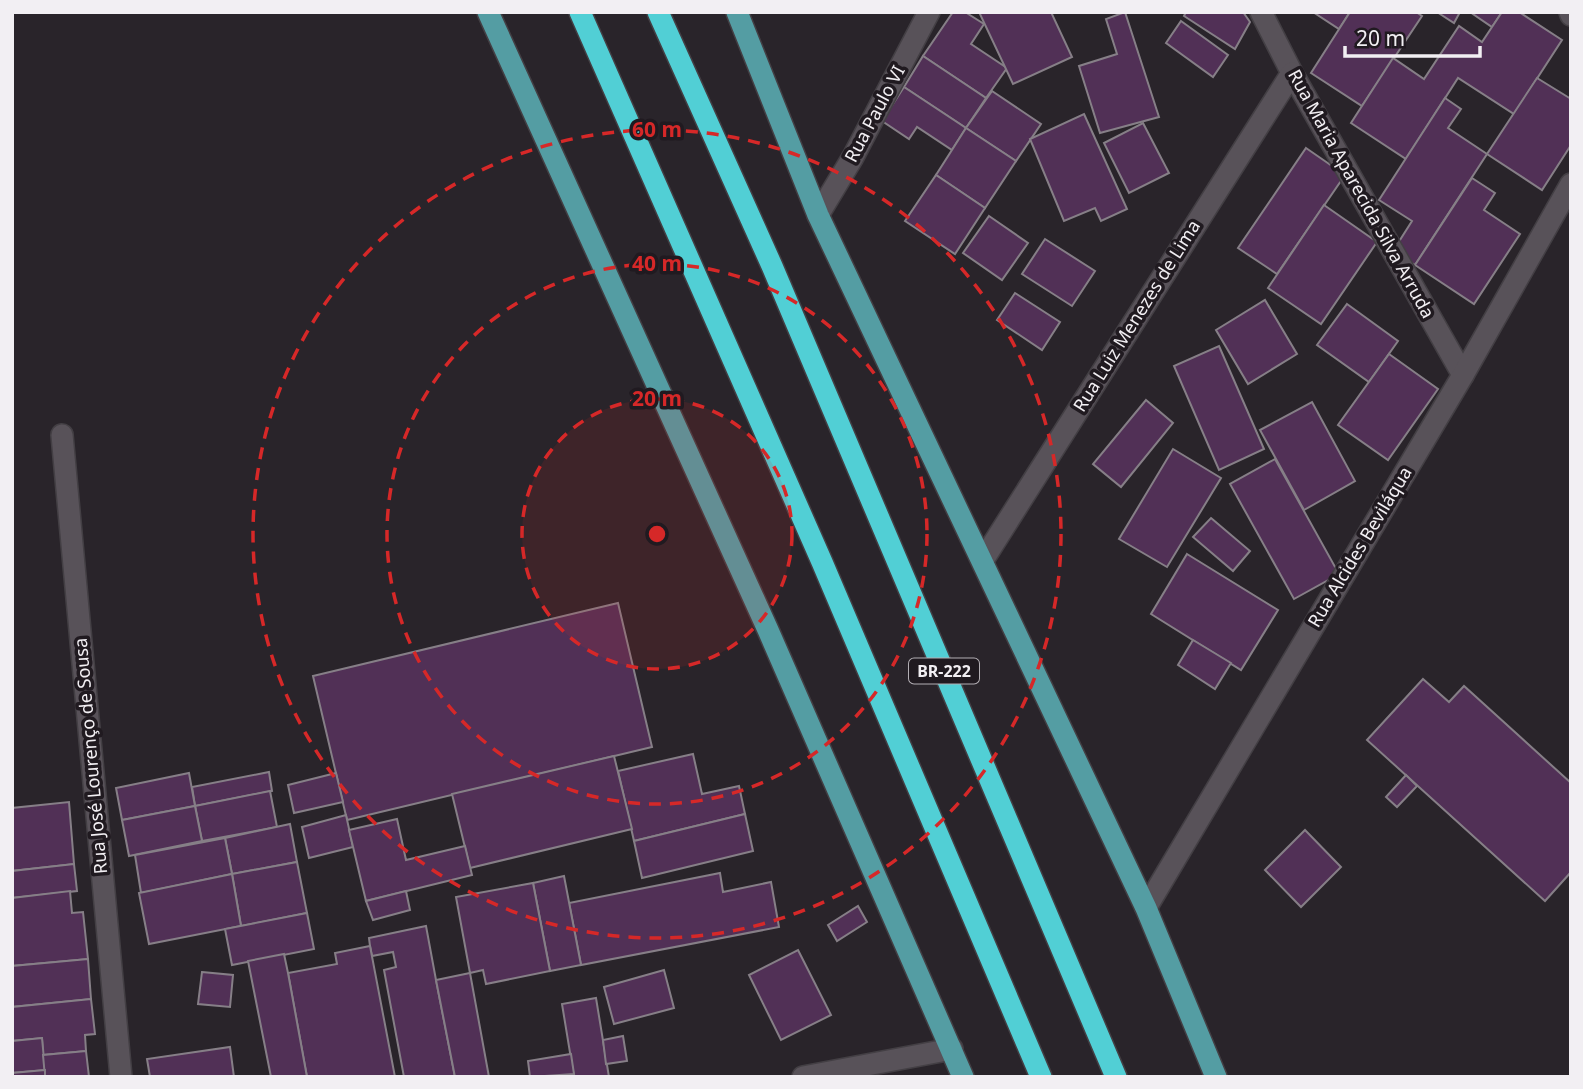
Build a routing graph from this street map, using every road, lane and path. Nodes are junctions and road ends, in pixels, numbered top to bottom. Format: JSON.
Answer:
{"nodes":[{"id":1,"x":488,"y":12,"type":"edge"},
{"id":2,"x":580,"y":12,"type":"edge"},
{"id":3,"x":658,"y":12,"type":"edge"},
{"id":4,"x":737,"y":12,"type":"edge"},
{"id":5,"x":929,"y":12,"type":"edge"},
{"id":6,"x":1261,"y":12,"type":"edge"},
{"id":7,"x":1292,"y":73,"type":"junction"},
{"id":8,"x":1567,"y":202,"type":"edge"},
{"id":9,"x":818,"y":215,"type":"junction"},
{"id":10,"x":1463,"y":375,"type":"junction"},
{"id":11,"x":62,"y":435,"type":"dead end"},
{"id":12,"x":983,"y":560,"type":"junction"},
{"id":13,"x":1146,"y":908,"type":"junction"},
{"id":14,"x":952,"y":1049,"type":"junction"},
{"id":15,"x":121,"y":1077,"type":"edge"},
{"id":16,"x":803,"y":1077,"type":"edge"},
{"id":17,"x":963,"y":1077,"type":"edge"},
{"id":18,"x":1041,"y":1077,"type":"edge"},
{"id":19,"x":1116,"y":1077,"type":"edge"},
{"id":20,"x":1216,"y":1077,"type":"edge"}],
"edges":[{"from":1,"to":14,"type":"main road"},
{"from":2,"to":18,"type":"highway"},
{"from":3,"to":19,"type":"highway","number":"BR-222"},
{"from":4,"to":9,"type":"main road"},
{"from":5,"to":9,"type":"street","name":"Rua Paulo VI"},
{"from":6,"to":7,"type":"street","name":"Rua Maria Aparecida Silva Arruda"},
{"from":7,"to":10,"type":"street","name":"Rua Maria Aparecida Silva Arruda"},
{"from":7,"to":12,"type":"street","name":"Rua Luiz Menezes de Lima"},
{"from":8,"to":10,"type":"street","name":"Rua Alcides Beviláqua"},
{"from":9,"to":12,"type":"main road"},
{"from":10,"to":13,"type":"street","name":"Rua Alcides Beviláqua"},
{"from":11,"to":15,"type":"street","name":"Rua José Lourenço de Sousa"},
{"from":12,"to":13,"type":"main road"},
{"from":13,"to":20,"type":"main road"},
{"from":14,"to":16,"type":"street"},
{"from":14,"to":17,"type":"main road"}]}
